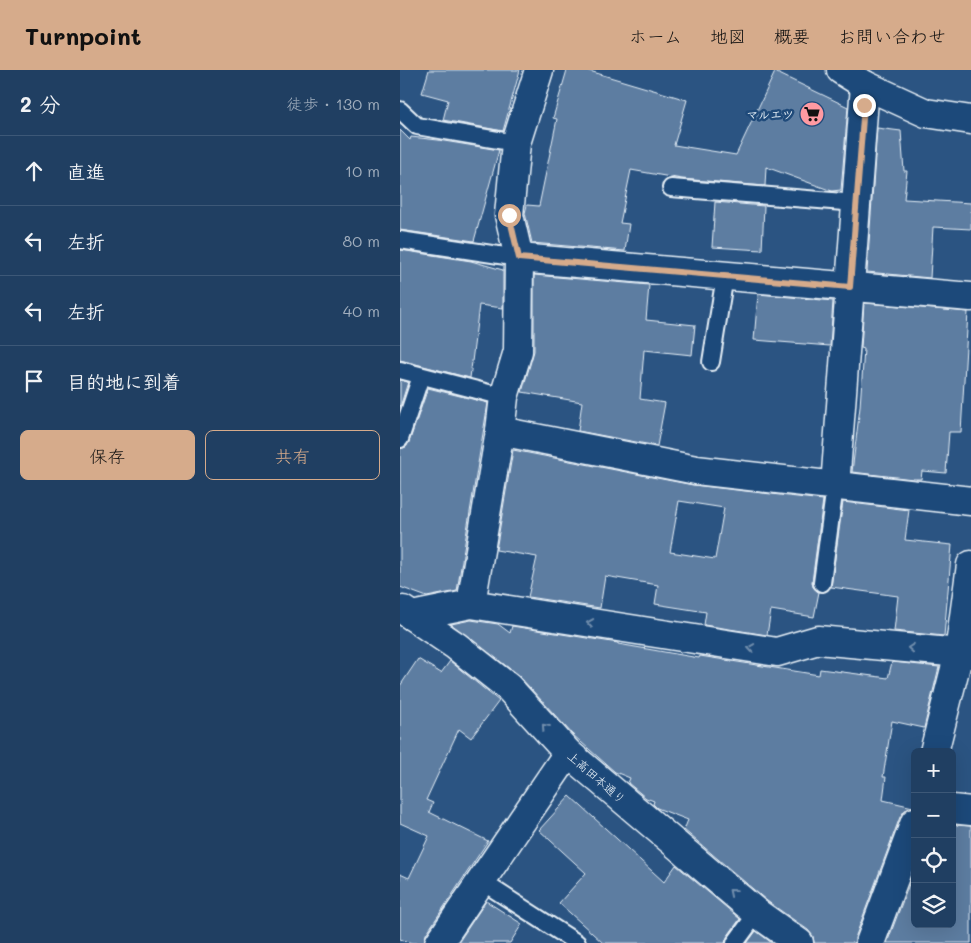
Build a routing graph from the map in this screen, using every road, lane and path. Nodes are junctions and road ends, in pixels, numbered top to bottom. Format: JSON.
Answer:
{"nodes":[{"id":1,"x":539,"y":70,"type":"edge"},
{"id":2,"x":841,"y":70,"type":"edge"},
{"id":3,"x":867,"y":78,"type":"edge"},
{"id":4,"x":400,"y":110,"type":"edge"},
{"id":5,"x":971,"y":120,"type":"edge"},
{"id":6,"x":516,"y":143,"type":"junction"},
{"id":7,"x":670,"y":188,"type":"dead end"},
{"id":8,"x":856,"y":203,"type":"junction"},
{"id":9,"x":400,"y":240,"type":"edge"},
{"id":10,"x":519,"y":258,"type":"junction"},
{"id":11,"x":725,"y":276,"type":"junction"},
{"id":12,"x":850,"y":287,"type":"junction"},
{"id":13,"x":971,"y":297,"type":"edge"},
{"id":14,"x":712,"y":362,"type":"dead end"},
{"id":15,"x":400,"y":370,"type":"edge"},
{"id":16,"x":421,"y":376,"type":"junction"},
{"id":17,"x":504,"y":397,"type":"junction"},
{"id":18,"x":500,"y":431,"type":"junction"},
{"id":19,"x":400,"y":439,"type":"edge"},
{"id":20,"x":835,"y":486,"type":"junction"},
{"id":21,"x":971,"y":501,"type":"edge"},
{"id":22,"x":971,"y":565,"type":"edge"},
{"id":23,"x":822,"y":584,"type":"dead end"},
{"id":24,"x":471,"y":604,"type":"junction"},
{"id":25,"x":406,"y":612,"type":"edge"},
{"id":26,"x":965,"y":653,"type":"edge"},
{"id":27,"x":935,"y":748,"type":"edge"},
{"id":28,"x":568,"y":753,"type":"junction"},
{"id":29,"x":956,"y":809,"type":"edge"},
{"id":30,"x":971,"y":811,"type":"edge"},
{"id":31,"x":911,"y":833,"type":"edge"},
{"id":32,"x":481,"y":881,"type":"junction"},
{"id":33,"x":757,"y":912,"type":"junction"},
{"id":34,"x":439,"y":943,"type":"edge"},
{"id":35,"x":577,"y":943,"type":"edge"},
{"id":36,"x":735,"y":943,"type":"edge"},
{"id":37,"x":799,"y":943,"type":"edge"},
{"id":38,"x":870,"y":943,"type":"edge"}],
"edges":[{"from":1,"to":6,"type":"street"},
{"from":2,"to":3,"type":"street"},
{"from":3,"to":5,"type":"street"},
{"from":3,"to":8,"type":"street"},
{"from":4,"to":6,"type":"lane"},
{"from":6,"to":10,"type":"street"},
{"from":7,"to":8,"type":"lane"},
{"from":8,"to":12,"type":"street"},
{"from":9,"to":10,"type":"lane"},
{"from":10,"to":11,"type":"street"},
{"from":10,"to":17,"type":"street"},
{"from":11,"to":12,"type":"street"},
{"from":11,"to":14,"type":"lane"},
{"from":12,"to":13,"type":"street"},
{"from":12,"to":20,"type":"street"},
{"from":15,"to":16,"type":"lane"},
{"from":16,"to":17,"type":"lane"},
{"from":16,"to":19,"type":"lane"},
{"from":17,"to":18,"type":"street"},
{"from":18,"to":20,"type":"street"},
{"from":18,"to":24,"type":"street"},
{"from":20,"to":21,"type":"street"},
{"from":20,"to":23,"type":"lane"},
{"from":22,"to":26,"type":"street"},
{"from":24,"to":25,"type":"street"},
{"from":26,"to":24,"type":"street","one_way":true},
{"from":28,"to":25,"type":"street","name":"上高田本通り","one_way":true},
{"from":26,"to":27,"type":"street"},
{"from":28,"to":32,"type":"street"},
{"from":33,"to":28,"type":"street","name":"上高田本通り","one_way":true},
{"from":29,"to":30,"type":"street"},
{"from":31,"to":38,"type":"street"},
{"from":32,"to":34,"type":"street"},
{"from":32,"to":35,"type":"lane"},
{"from":33,"to":36,"type":"lane"},
{"from":33,"to":37,"type":"street","name":"上高田本通り"}]}
